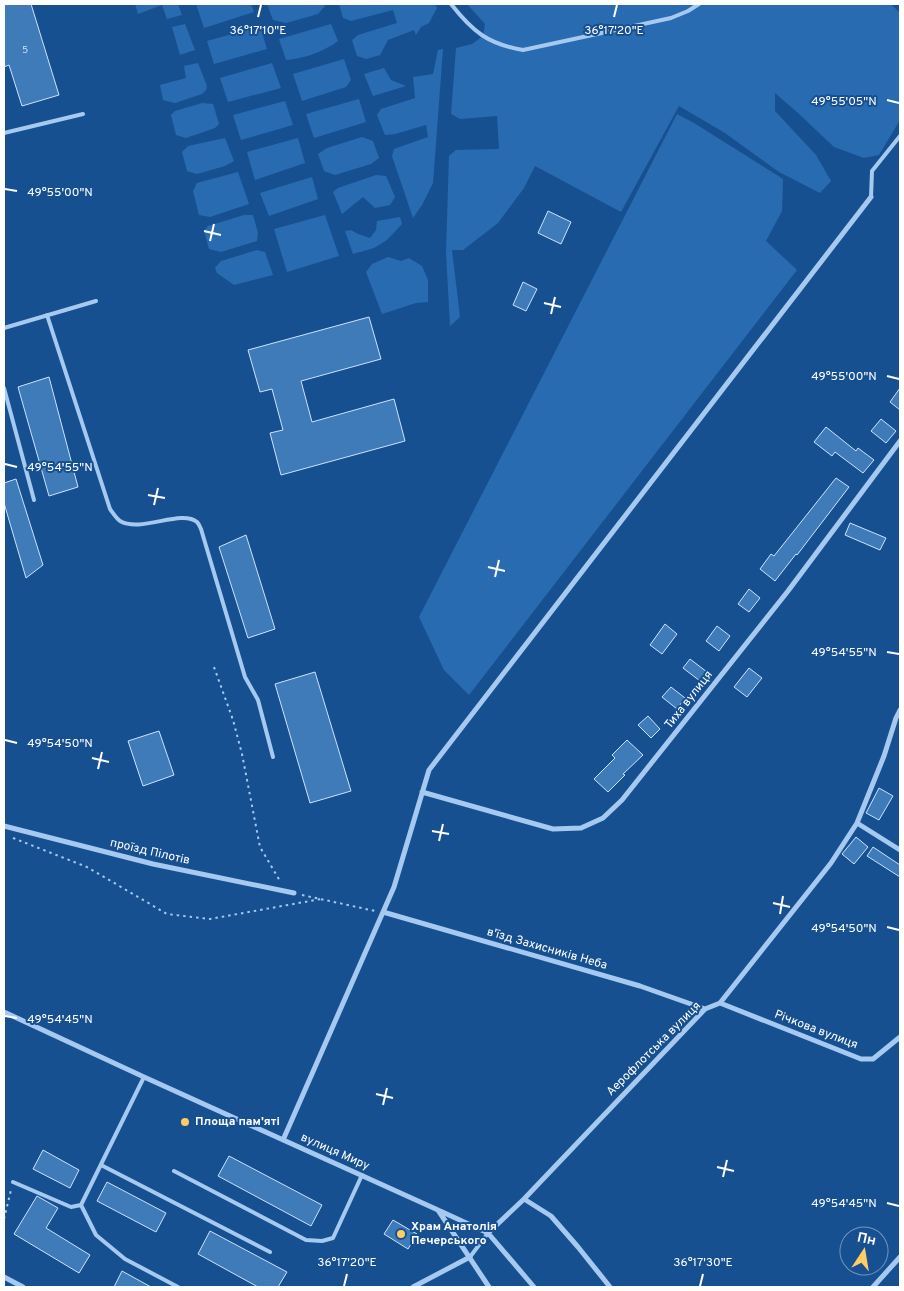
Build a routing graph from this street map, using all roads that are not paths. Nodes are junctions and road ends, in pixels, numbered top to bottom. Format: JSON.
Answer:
{"nodes":[{"id":1,"x":451,"y":4,"type":"edge"},
{"id":2,"x":699,"y":4,"type":"edge"},
{"id":3,"x":83,"y":114,"type":"dead end"},
{"id":4,"x":4,"y":133,"type":"edge"},
{"id":5,"x":900,"y":136,"type":"edge"},
{"id":6,"x":871,"y":197,"type":"joint"},
{"id":7,"x":96,"y":301,"type":"dead end"},
{"id":8,"x":47,"y":315,"type":"junction"},
{"id":9,"x":4,"y":328,"type":"edge"},
{"id":10,"x":4,"y":388,"type":"edge"},
{"id":11,"x":900,"y":441,"type":"edge"},
{"id":12,"x":34,"y":500,"type":"dead end"},
{"id":13,"x":900,"y":710,"type":"edge"},
{"id":14,"x":273,"y":757,"type":"dead end"},
{"id":15,"x":422,"y":792,"type":"junction"},
{"id":16,"x":857,"y":823,"type":"junction"},
{"id":17,"x":4,"y":826,"type":"edge"},
{"id":18,"x":900,"y":850,"type":"edge"},
{"id":19,"x":294,"y":893,"type":"road end"},
{"id":20,"x":383,"y":912,"type":"junction"},
{"id":21,"x":720,"y":1003,"type":"junction"},
{"id":22,"x":705,"y":1009,"type":"junction"},
{"id":23,"x":4,"y":1012,"type":"edge"},
{"id":24,"x":900,"y":1037,"type":"edge"},
{"id":25,"x":144,"y":1077,"type":"junction"},
{"id":26,"x":283,"y":1140,"type":"junction"},
{"id":27,"x":101,"y":1165,"type":"junction"},
{"id":28,"x":174,"y":1171,"type":"dead end"},
{"id":29,"x":362,"y":1175,"type":"junction"},
{"id":30,"x":13,"y":1182,"type":"road end"},
{"id":31,"x":524,"y":1199,"type":"junction"},
{"id":32,"x":81,"y":1205,"type":"junction"},
{"id":33,"x":438,"y":1210,"type":"junction"},
{"id":34,"x":488,"y":1233,"type":"junction"},
{"id":35,"x":270,"y":1252,"type":"dead end"},
{"id":36,"x":470,"y":1257,"type":"junction"},
{"id":37,"x":900,"y":1257,"type":"edge"},
{"id":38,"x":4,"y":1277,"type":"edge"},
{"id":39,"x":23,"y":1287,"type":"edge"},
{"id":40,"x":178,"y":1287,"type":"edge"},
{"id":41,"x":413,"y":1287,"type":"edge"},
{"id":42,"x":489,"y":1287,"type":"edge"},
{"id":43,"x":534,"y":1287,"type":"edge"},
{"id":44,"x":610,"y":1287,"type":"edge"},
{"id":45,"x":873,"y":1287,"type":"edge"}],
"edges":[{"from":1,"to":2,"type":"lane"},
{"from":3,"to":4,"type":"lane"},
{"from":5,"to":6,"type":"lane"},
{"from":6,"to":15,"type":"street"},
{"from":7,"to":8,"type":"lane"},
{"from":8,"to":9,"type":"lane"},
{"from":8,"to":14,"type":"lane"},
{"from":10,"to":12,"type":"lane"},
{"from":11,"to":15,"type":"street","name":"Тиха вулиця"},
{"from":13,"to":16,"type":"street","name":"Аерофлотська вулиця"},
{"from":15,"to":20,"type":"street"},
{"from":16,"to":18,"type":"street"},
{"from":16,"to":21,"type":"street","name":"Аерофлотська вулиця"},
{"from":17,"to":19,"type":"street","name":"проїзд Пілотів"},
{"from":20,"to":22,"type":"street","name":"в'їзд Захисників Неба"},
{"from":20,"to":26,"type":"street"},
{"from":21,"to":22,"type":"street","name":"Аерофлотська вулиця"},
{"from":21,"to":24,"type":"street","name":"Річкова вулиця"},
{"from":22,"to":31,"type":"street","name":"Аерофлотська вулиця"},
{"from":23,"to":25,"type":"street","name":"вулиця Миру"},
{"from":25,"to":26,"type":"street","name":"вулиця Миру"},
{"from":25,"to":27,"type":"lane"},
{"from":26,"to":29,"type":"street","name":"вулиця Миру"},
{"from":27,"to":32,"type":"lane"},
{"from":27,"to":35,"type":"lane"},
{"from":28,"to":29,"type":"lane"},
{"from":29,"to":33,"type":"street","name":"вулиця Миру"},
{"from":30,"to":32,"type":"lane"},
{"from":31,"to":34,"type":"street","name":"Аерофлотська вулиця"},
{"from":31,"to":44,"type":"street"},
{"from":32,"to":40,"type":"lane"},
{"from":33,"to":34,"type":"street","name":"вулиця Миру"},
{"from":33,"to":36,"type":"street"},
{"from":34,"to":36,"type":"lane"},
{"from":34,"to":43,"type":"street"},
{"from":36,"to":41,"type":"street"},
{"from":36,"to":42,"type":"street"},
{"from":37,"to":45,"type":"street"},
{"from":38,"to":39,"type":"street"}]}
